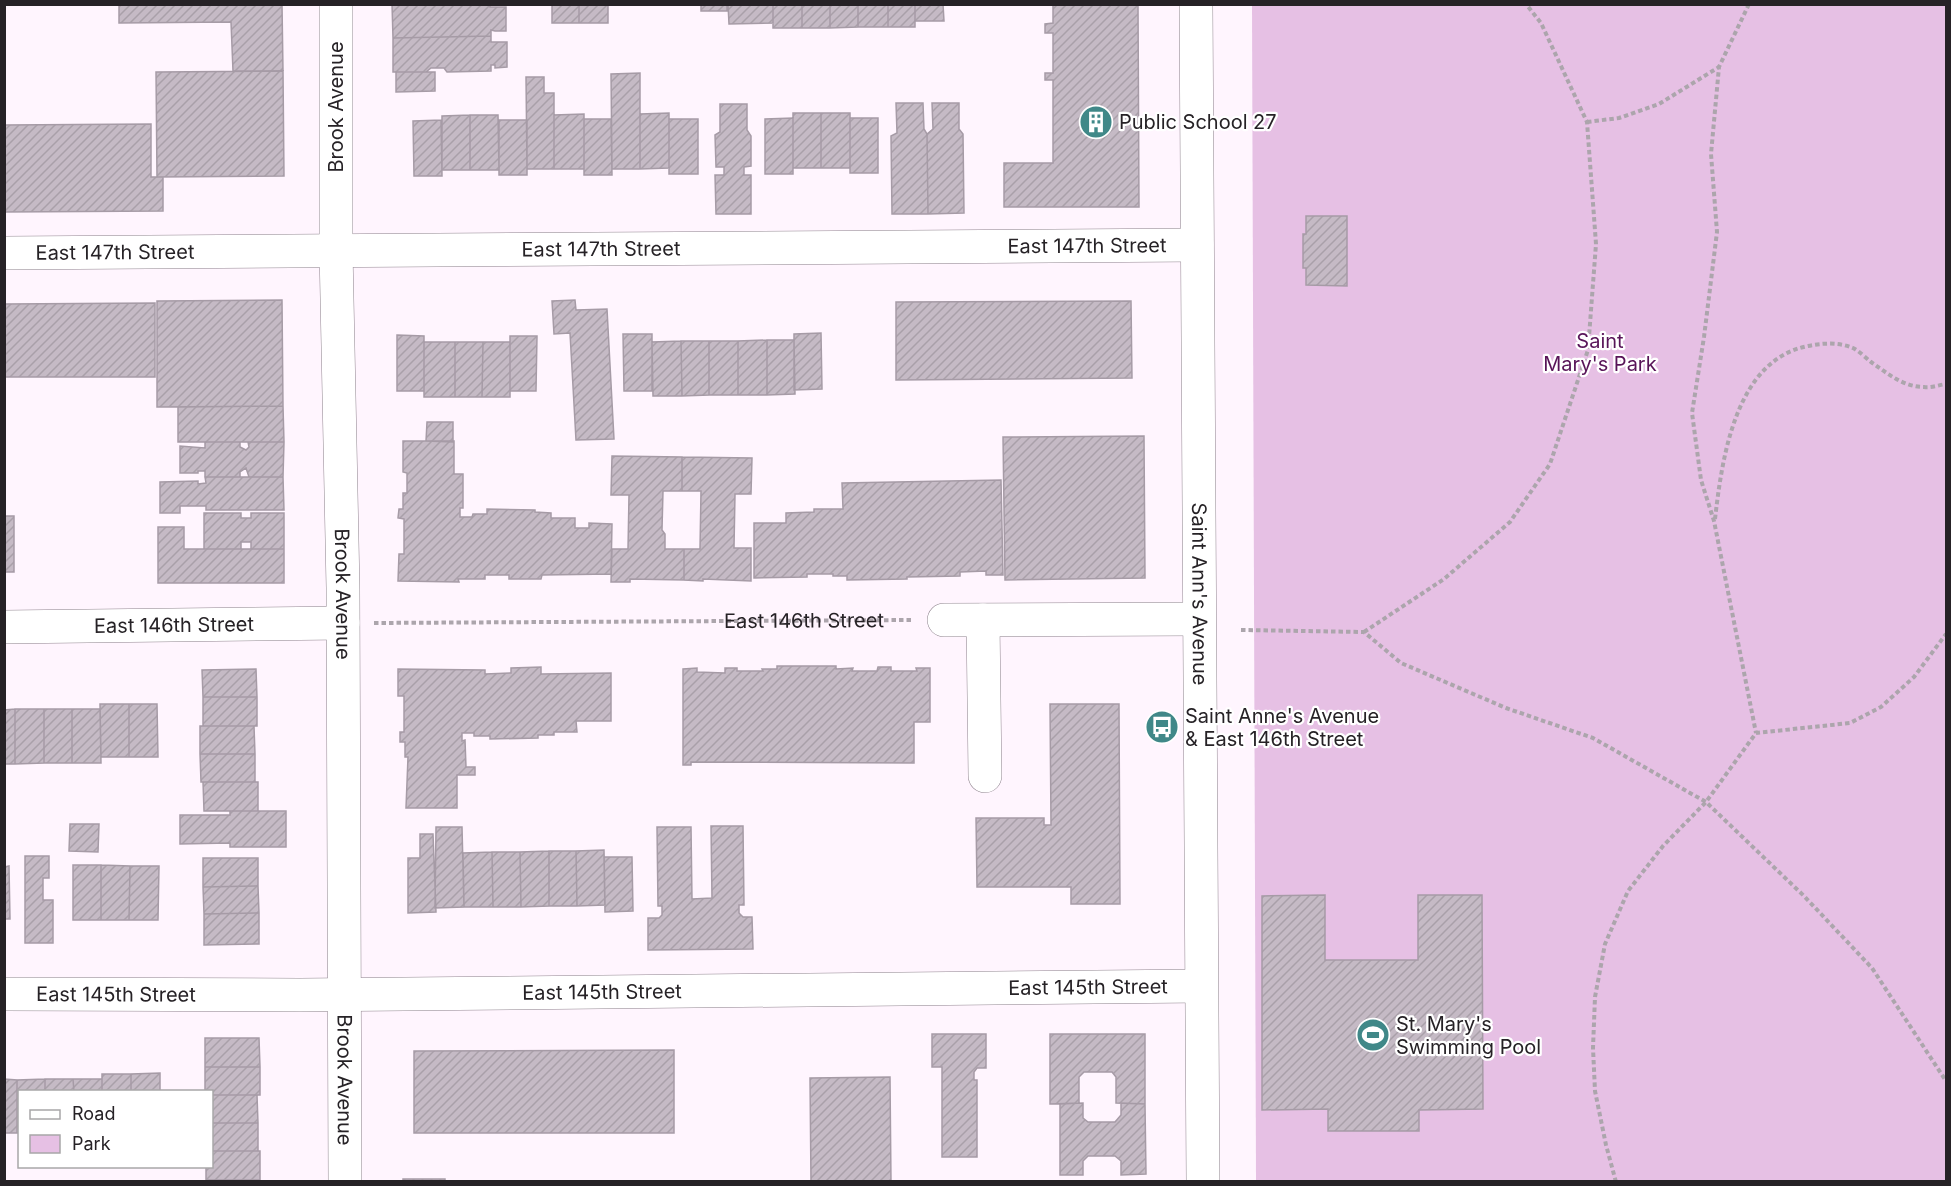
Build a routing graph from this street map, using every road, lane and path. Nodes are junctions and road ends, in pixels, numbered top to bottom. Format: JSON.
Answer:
{"nodes":[{"id":1,"x":336,"y":4,"type":"edge"},
{"id":2,"x":1196,"y":4,"type":"edge"},
{"id":3,"x":1526,"y":4,"type":"edge"},
{"id":4,"x":1749,"y":4,"type":"edge"},
{"id":5,"x":1719,"y":67,"type":"junction"},
{"id":6,"x":1587,"y":122,"type":"junction"},
{"id":7,"x":1197,"y":245,"type":"junction"},
{"id":8,"x":336,"y":250,"type":"junction"},
{"id":9,"x":4,"y":253,"type":"edge"},
{"id":10,"x":1947,"y":384,"type":"edge"},
{"id":11,"x":1714,"y":521,"type":"junction"},
{"id":12,"x":1199,"y":619,"type":"junction"},
{"id":13,"x":944,"y":620,"type":"joint"},
{"id":14,"x":983,"y":620,"type":"junction"},
{"id":15,"x":411,"y":622,"type":"dead end"},
{"id":16,"x":343,"y":623,"type":"junction"},
{"id":17,"x":4,"y":627,"type":"edge"},
{"id":18,"x":1241,"y":630,"type":"dead end"},
{"id":19,"x":1364,"y":632,"type":"junction"},
{"id":20,"x":1947,"y":634,"type":"edge"},
{"id":21,"x":1756,"y":733,"type":"junction"},
{"id":22,"x":985,"y":776,"type":"dead end"},
{"id":23,"x":1706,"y":802,"type":"junction"},
{"id":24,"x":1201,"y":986,"type":"junction"},
{"id":25,"x":4,"y":994,"type":"edge"},
{"id":26,"x":345,"y":994,"type":"junction"},
{"id":27,"x":1947,"y":1081,"type":"edge"},
{"id":28,"x":345,"y":1182,"type":"edge"},
{"id":29,"x":1203,"y":1182,"type":"edge"},
{"id":30,"x":1616,"y":1182,"type":"edge"}],
"edges":[{"from":1,"to":8,"type":"street","name":"Brook Avenue"},
{"from":2,"to":7,"type":"street","name":"Saint Ann's Avenue"},
{"from":3,"to":6,"type":"path"},
{"from":4,"to":5,"type":"path"},
{"from":5,"to":6,"type":"path"},
{"from":5,"to":11,"type":"path"},
{"from":6,"to":19,"type":"path"},
{"from":7,"to":8,"type":"street","name":"East 147th Street"},
{"from":7,"to":12,"type":"street","name":"Saint Ann's Avenue"},
{"from":8,"to":9,"type":"street","name":"East 147th Street"},
{"from":8,"to":16,"type":"street","name":"Brook Avenue"},
{"from":10,"to":11,"type":"path"},
{"from":11,"to":21,"type":"path"},
{"from":12,"to":14,"type":"street"},
{"from":12,"to":24,"type":"street","name":"Saint Ann's Avenue"},
{"from":13,"to":14,"type":"street"},
{"from":13,"to":15,"type":"path","name":"East 146th Street"},
{"from":14,"to":22,"type":"street"},
{"from":16,"to":17,"type":"street","name":"East 146th Street"},
{"from":16,"to":26,"type":"street","name":"Brook Avenue"},
{"from":18,"to":19,"type":"path"},
{"from":19,"to":23,"type":"path"},
{"from":20,"to":21,"type":"path"},
{"from":21,"to":23,"type":"path"},
{"from":23,"to":27,"type":"path"},
{"from":23,"to":30,"type":"path"},
{"from":24,"to":26,"type":"street","name":"East 145th Street"},
{"from":24,"to":29,"type":"street","name":"Saint Ann's Avenue"},
{"from":25,"to":26,"type":"street","name":"East 145th Street"},
{"from":26,"to":28,"type":"street","name":"Brook Avenue"}]}
